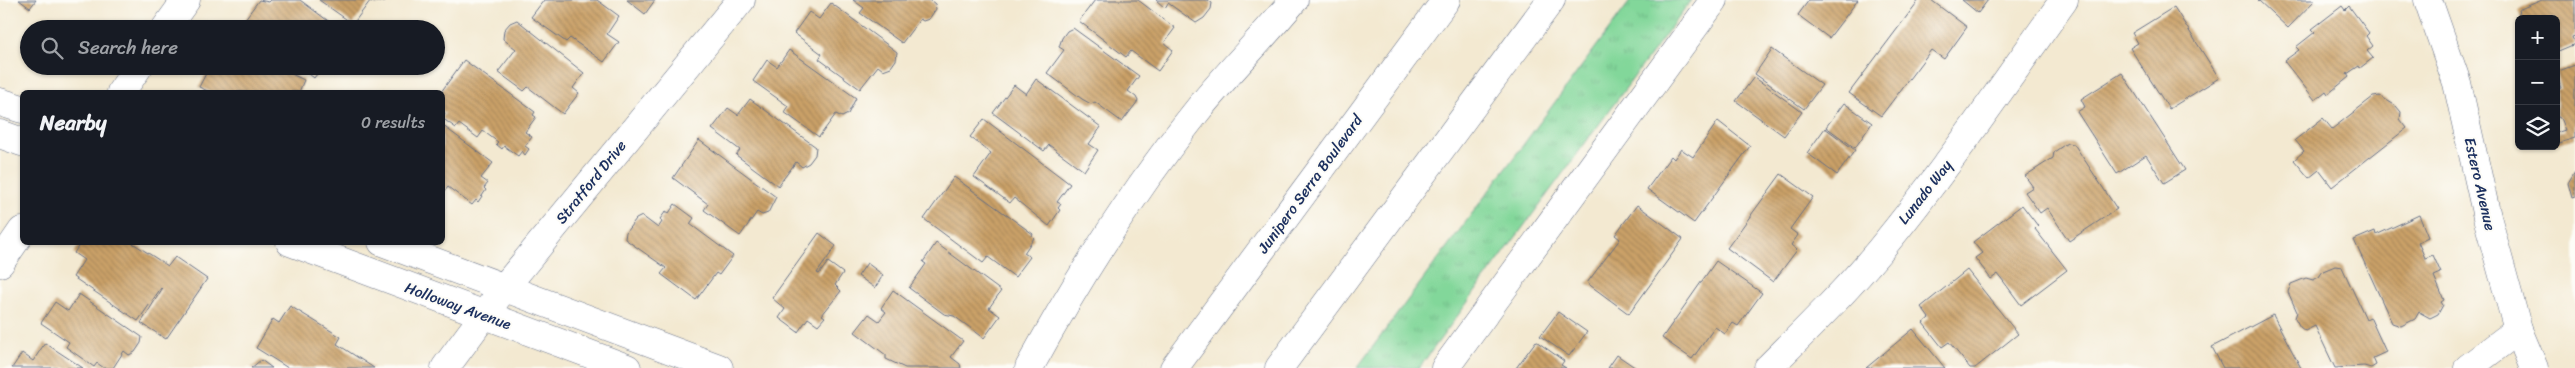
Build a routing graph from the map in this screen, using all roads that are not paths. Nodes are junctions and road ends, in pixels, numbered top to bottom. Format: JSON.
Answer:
{"nodes":[{"id":1,"x":186,"y":0,"type":"edge"},
{"id":2,"x":741,"y":0,"type":"edge"},
{"id":3,"x":1294,"y":0,"type":"edge"},
{"id":4,"x":1446,"y":0,"type":"edge"},
{"id":5,"x":1551,"y":0,"type":"edge"},
{"id":6,"x":1714,"y":0,"type":"edge"},
{"id":7,"x":2064,"y":0,"type":"edge"},
{"id":8,"x":2428,"y":0,"type":"edge"},
{"id":9,"x":172,"y":20,"type":"edge"},
{"id":10,"x":133,"y":75,"type":"edge"},
{"id":11,"x":122,"y":90,"type":"edge"},
{"id":12,"x":0,"y":102,"type":"edge"},
{"id":13,"x":20,"y":108,"type":"edge"},
{"id":14,"x":0,"y":134,"type":"edge"},
{"id":15,"x":20,"y":141,"type":"edge"},
{"id":16,"x":20,"y":234,"type":"edge"},
{"id":17,"x":298,"y":245,"type":"edge"},
{"id":18,"x":390,"y":245,"type":"edge"},
{"id":19,"x":0,"y":263,"type":"edge"},
{"id":20,"x":504,"y":288,"type":"junction"},
{"id":21,"x":482,"y":315,"type":"junction"},
{"id":22,"x":2518,"y":330,"type":"junction"},
{"id":23,"x":445,"y":368,"type":"edge"},
{"id":24,"x":627,"y":368,"type":"edge"},
{"id":25,"x":719,"y":368,"type":"edge"},
{"id":26,"x":1029,"y":368,"type":"edge"},
{"id":27,"x":1174,"y":368,"type":"edge"},
{"id":28,"x":1279,"y":368,"type":"edge"},
{"id":29,"x":1445,"y":368,"type":"edge"},
{"id":30,"x":1768,"y":368,"type":"edge"},
{"id":31,"x":2468,"y":368,"type":"edge"},
{"id":32,"x":2534,"y":368,"type":"edge"}],
"edges":[{"from":1,"to":9,"type":"street"},
{"from":2,"to":20,"type":"street","name":"Stratford Drive"},
{"from":3,"to":26,"type":"street"},
{"from":4,"to":27,"type":"street","name":"Junipero Serra Boulevard"},
{"from":5,"to":28,"type":"street"},
{"from":6,"to":29,"type":"street"},
{"from":7,"to":30,"type":"street","name":"Lunado Way"},
{"from":8,"to":22,"type":"street","name":"Estero Avenue"},
{"from":10,"to":11,"type":"street"},
{"from":12,"to":13,"type":"street"},
{"from":14,"to":15,"type":"street"},
{"from":16,"to":19,"type":"street"},
{"from":17,"to":21,"type":"street","name":"Holloway Avenue"},
{"from":18,"to":20,"type":"street"},
{"from":20,"to":21,"type":"street","name":"Stratford Drive"},
{"from":20,"to":25,"type":"street"},
{"from":21,"to":23,"type":"street","name":"Stratford Drive"},
{"from":21,"to":24,"type":"street","name":"Holloway Avenue"},
{"from":22,"to":31,"type":"street"},
{"from":22,"to":32,"type":"street","name":"Estero Avenue"}]}
